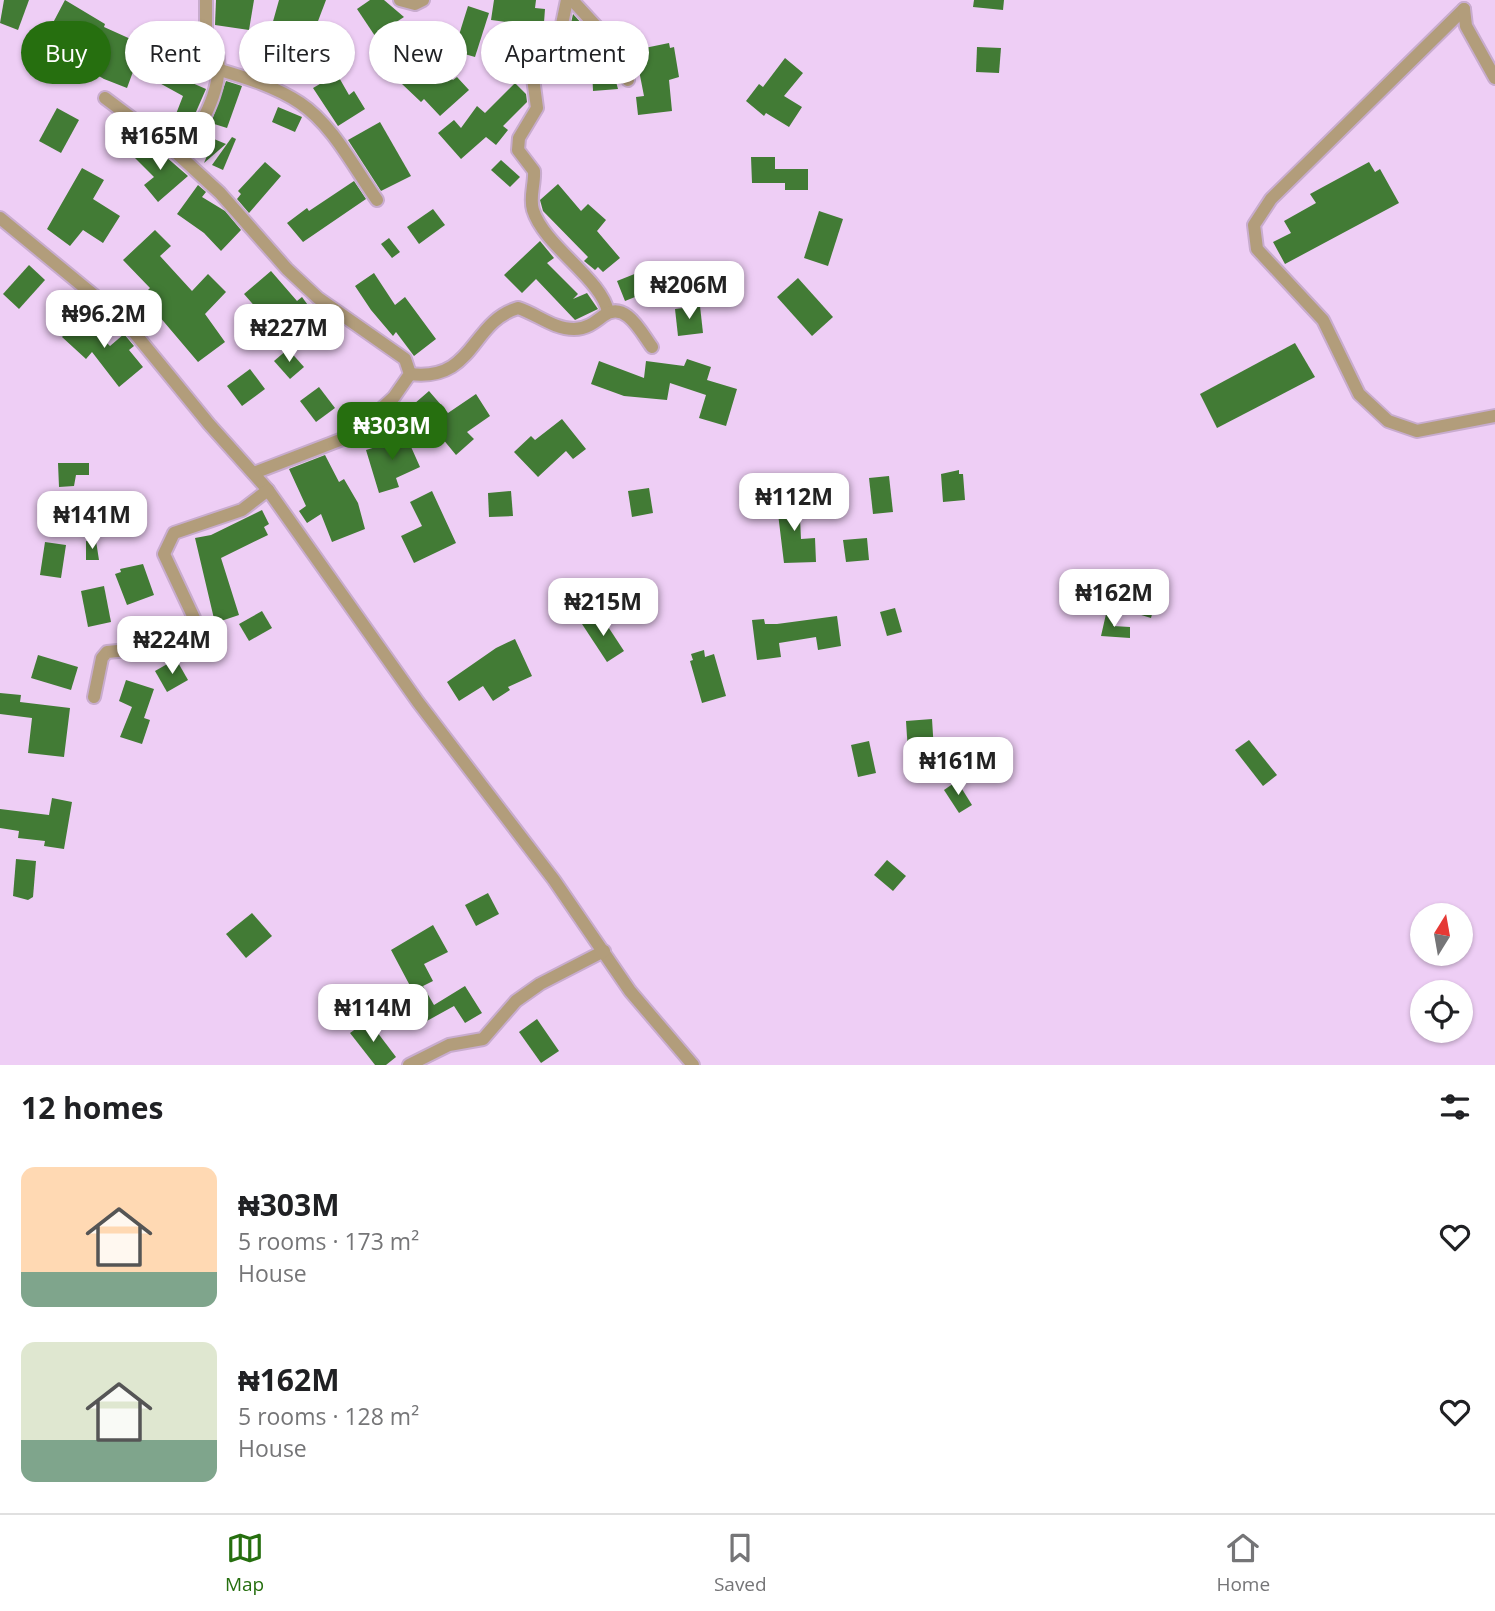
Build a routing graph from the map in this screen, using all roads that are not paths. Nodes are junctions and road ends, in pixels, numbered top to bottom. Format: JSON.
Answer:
{"nodes":[{"id":1,"x":206,"y":0,"type":"edge"},
{"id":2,"x":400,"y":0,"type":"edge"},
{"id":3,"x":423,"y":0,"type":"edge"},
{"id":4,"x":569,"y":0,"type":"edge"},
{"id":5,"x":206,"y":21,"type":"edge"},
{"id":6,"x":590,"y":21,"type":"edge"},
{"id":7,"x":225,"y":71,"type":"edge"},
{"id":8,"x":1495,"y":78,"type":"edge"},
{"id":9,"x":215,"y":84,"type":"edge"},
{"id":10,"x":105,"y":98,"type":"dead end"},
{"id":11,"x":181,"y":157,"type":"junction"},
{"id":12,"x":377,"y":200,"type":"dead end"},
{"id":13,"x":0,"y":218,"type":"edge"},
{"id":14,"x":608,"y":312,"type":"junction"},
{"id":15,"x":652,"y":347,"type":"dead end"},
{"id":16,"x":410,"y":374,"type":"junction"},
{"id":17,"x":1495,"y":415,"type":"edge"},
{"id":18,"x":254,"y":473,"type":"junction"},
{"id":19,"x":268,"y":490,"type":"junction"},
{"id":20,"x":93,"y":697,"type":"dead end"},
{"id":21,"x":604,"y":951,"type":"junction"},
{"id":22,"x":409,"y":1065,"type":"edge"},
{"id":23,"x":693,"y":1065,"type":"edge"}],
"edges":[{"from":1,"to":5,"type":"street"},
{"from":2,"to":3,"type":"street"},
{"from":4,"to":6,"type":"street"},
{"from":4,"to":14,"type":"street"},
{"from":7,"to":12,"type":"street"},
{"from":8,"to":17,"type":"street"},
{"from":9,"to":11,"type":"street"},
{"from":10,"to":11,"type":"street"},
{"from":11,"to":16,"type":"street"},
{"from":13,"to":18,"type":"street"},
{"from":14,"to":15,"type":"street"},
{"from":14,"to":16,"type":"street"},
{"from":16,"to":18,"type":"street"},
{"from":18,"to":19,"type":"street"},
{"from":19,"to":20,"type":"street"},
{"from":19,"to":21,"type":"street"},
{"from":21,"to":22,"type":"street"},
{"from":21,"to":23,"type":"street"}]}
